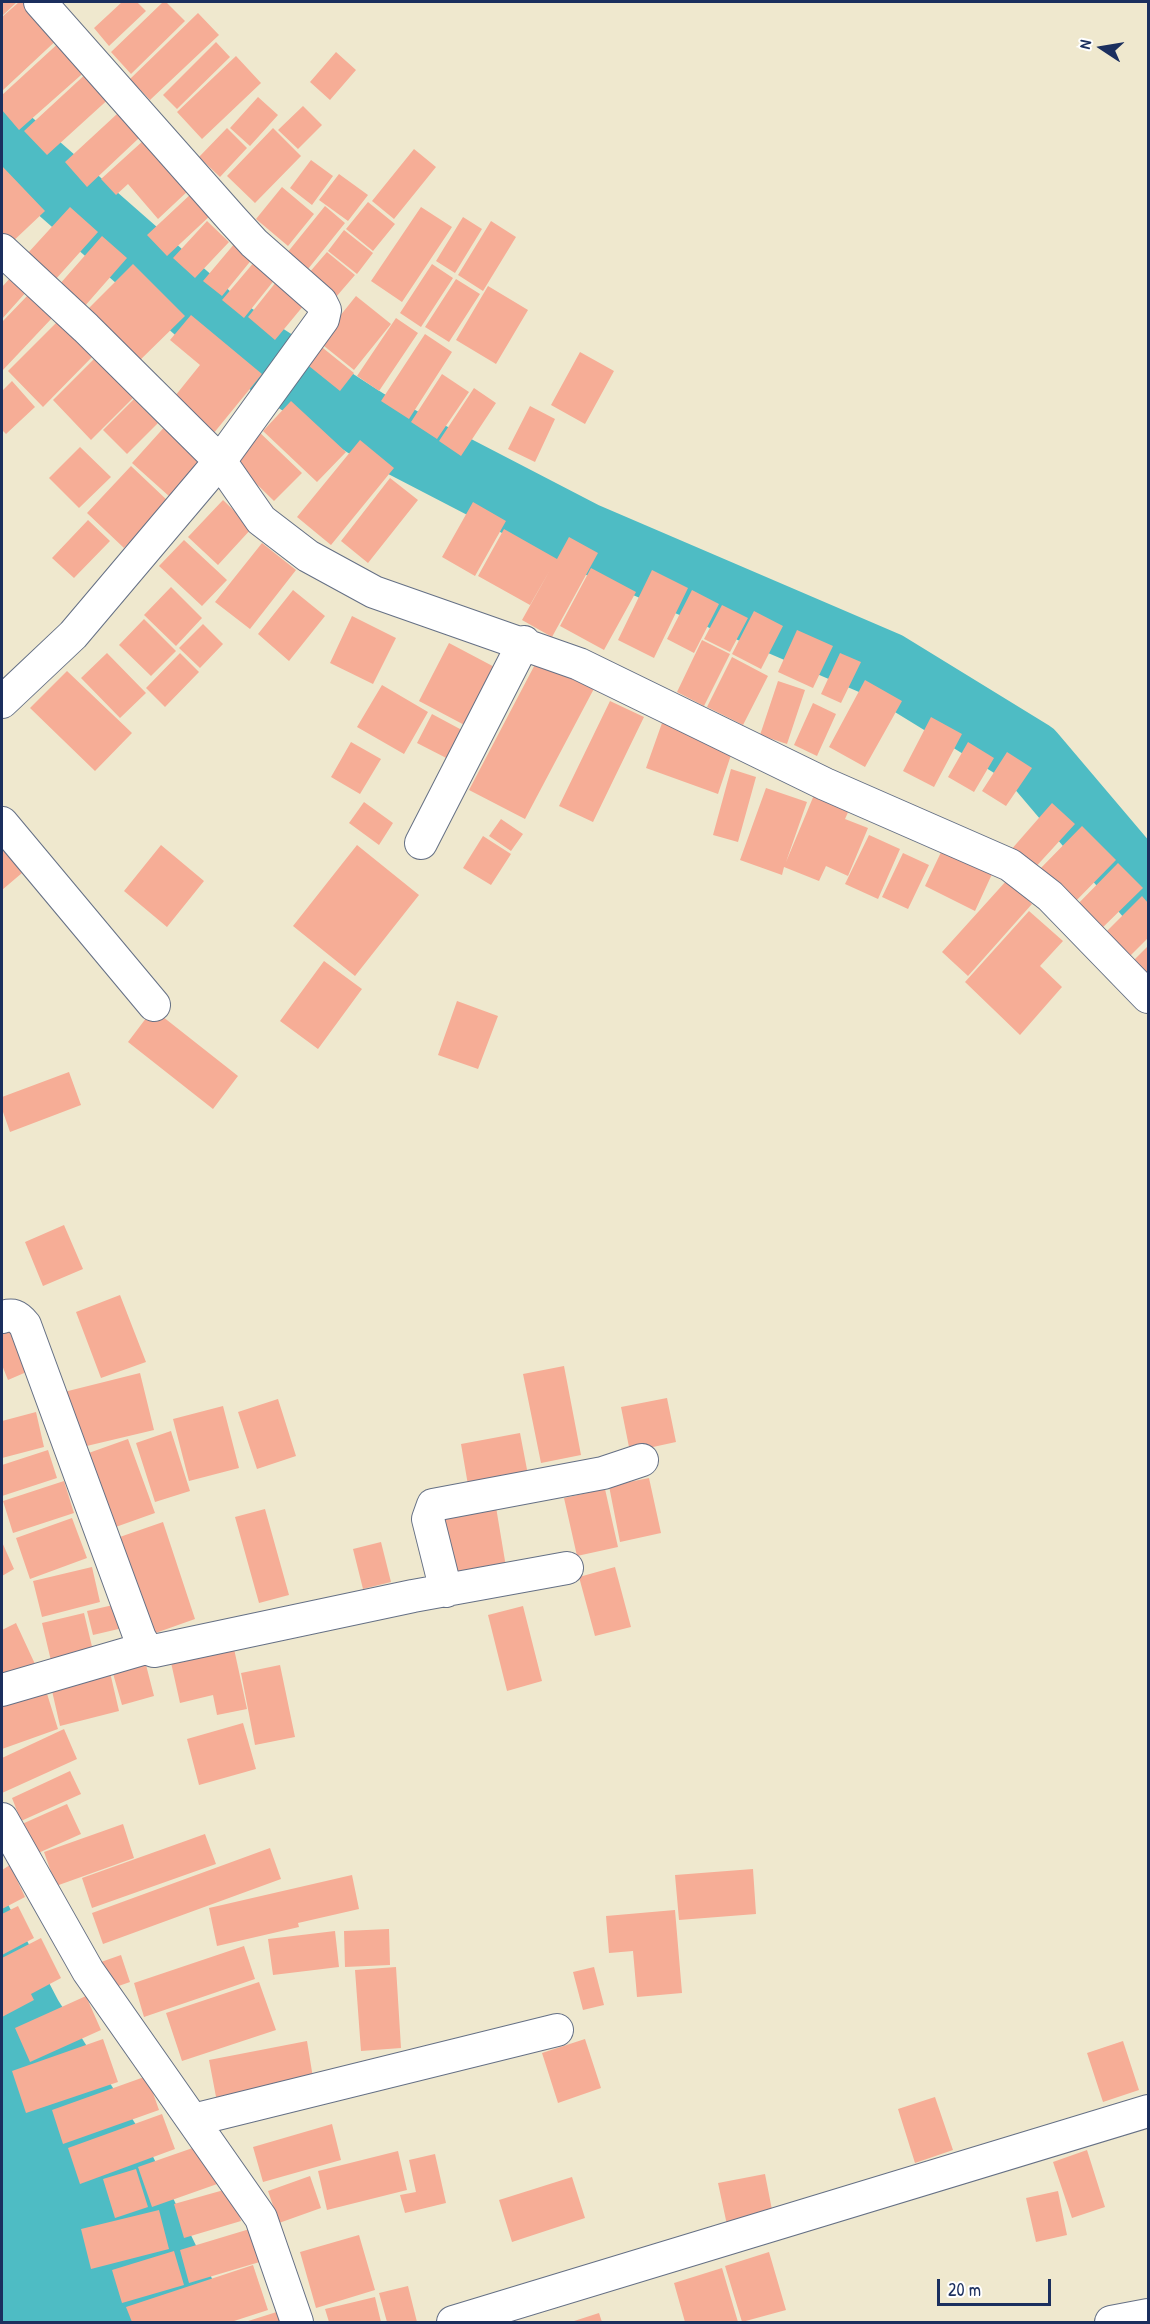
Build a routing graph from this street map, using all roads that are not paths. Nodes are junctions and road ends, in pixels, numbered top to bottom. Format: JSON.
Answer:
{"nodes":[{"id":1,"x":40,"y":2,"type":"edge"},
{"id":2,"x":2,"y":250,"type":"edge"},
{"id":3,"x":220,"y":461,"type":"junction"},
{"id":4,"x":524,"y":642,"type":"junction"},
{"id":5,"x":2,"y":702,"type":"edge"},
{"id":6,"x":2,"y":823,"type":"edge"},
{"id":7,"x":421,"y":843,"type":"dead end"},
{"id":8,"x":1149,"y":997,"type":"edge"},
{"id":9,"x":154,"y":1005,"type":"dead end"},
{"id":10,"x":2,"y":1317,"type":"edge"},
{"id":11,"x":642,"y":1460,"type":"dead end"},
{"id":12,"x":567,"y":1568,"type":"dead end"},
{"id":13,"x":446,"y":1591,"type":"junction"},
{"id":14,"x":146,"y":1648,"type":"junction"},
{"id":15,"x":2,"y":1690,"type":"edge"},
{"id":16,"x":2,"y":1819,"type":"edge"},
{"id":17,"x":557,"y":2030,"type":"dead end"},
{"id":18,"x":1149,"y":2110,"type":"edge"},
{"id":19,"x":193,"y":2120,"type":"junction"},
{"id":20,"x":1149,"y":2314,"type":"edge"},
{"id":21,"x":297,"y":2322,"type":"edge"},
{"id":22,"x":453,"y":2322,"type":"edge"},
{"id":23,"x":1111,"y":2322,"type":"edge"}],
"edges":[{"from":1,"to":3,"type":"street"},
{"from":2,"to":3,"type":"street"},
{"from":3,"to":4,"type":"street"},
{"from":3,"to":5,"type":"street"},
{"from":4,"to":7,"type":"street"},
{"from":4,"to":8,"type":"street"},
{"from":6,"to":9,"type":"street"},
{"from":10,"to":14,"type":"street"},
{"from":11,"to":13,"type":"street"},
{"from":12,"to":13,"type":"street"},
{"from":13,"to":14,"type":"street"},
{"from":14,"to":15,"type":"street"},
{"from":16,"to":19,"type":"street"},
{"from":17,"to":19,"type":"street"},
{"from":18,"to":22,"type":"street"},
{"from":19,"to":21,"type":"street"},
{"from":20,"to":23,"type":"street"}]}
